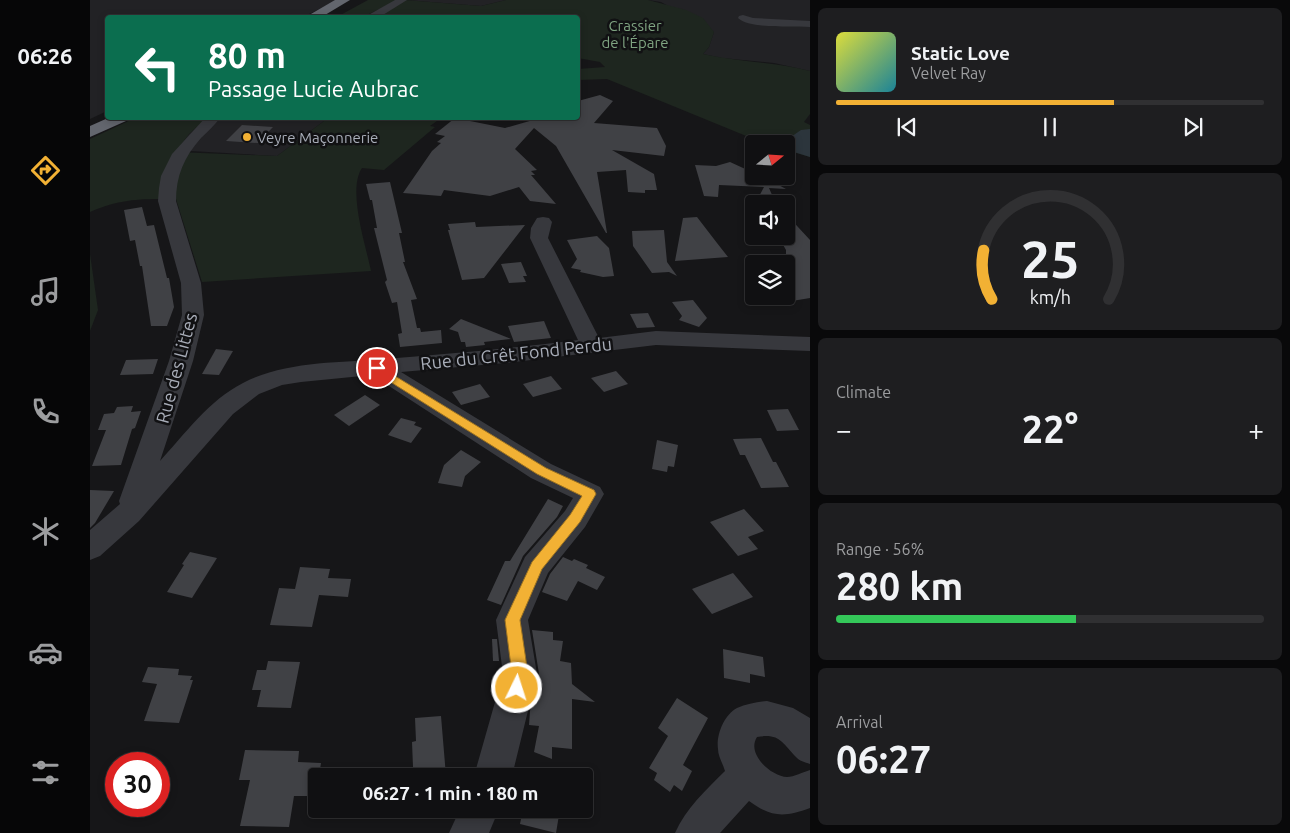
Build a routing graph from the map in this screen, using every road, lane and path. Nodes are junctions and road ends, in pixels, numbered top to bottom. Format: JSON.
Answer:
{"nodes":[{"id":1,"x":344,"y":0,"type":"edge"},
{"id":2,"x":356,"y":0,"type":"edge"},
{"id":3,"x":402,"y":0,"type":"edge"},
{"id":4,"x":316,"y":15,"type":"edge"},
{"id":5,"x":328,"y":15,"type":"edge"},
{"id":6,"x":375,"y":15,"type":"edge"},
{"id":7,"x":743,"y":18,"type":"dead end"},
{"id":8,"x":810,"y":24,"type":"edge"},
{"id":9,"x":105,"y":116,"type":"edge"},
{"id":10,"x":116,"y":120,"type":"edge"},
{"id":11,"x":211,"y":120,"type":"edge"},
{"id":12,"x":90,"y":123,"type":"edge"},
{"id":13,"x":90,"y":132,"type":"edge"},
{"id":14,"x":543,"y":222,"type":"dead end"},
{"id":15,"x":810,"y":344,"type":"edge"},
{"id":16,"x":592,"y":346,"type":"junction"},
{"id":17,"x":377,"y":368,"type":"junction"},
{"id":18,"x":128,"y":513,"type":"junction"},
{"id":19,"x":92,"y":554,"type":"edge"},
{"id":20,"x":810,"y":746,"type":"edge"},
{"id":21,"x":495,"y":768,"type":"edge"},
{"id":22,"x":747,"y":776,"type":"junction"},
{"id":23,"x":810,"y":789,"type":"edge"},
{"id":24,"x":476,"y":818,"type":"edge"},
{"id":25,"x":469,"y":833,"type":"edge"},
{"id":26,"x":695,"y":833,"type":"edge"}],
"edges":[{"from":1,"to":4,"type":"highway"},
{"from":2,"to":5,"type":"highway"},
{"from":3,"to":6,"type":"street"},
{"from":7,"to":8,"type":"street"},
{"from":9,"to":12,"type":"highway"},
{"from":10,"to":13,"type":"highway"},
{"from":11,"to":18,"type":"street","name":"Rue des Littes"},
{"from":14,"to":16,"type":"street"},
{"from":15,"to":16,"type":"street","name":"Rue du Crêt Fond Perdu"},
{"from":16,"to":17,"type":"street","name":"Rue du Crêt Fond Perdu"},
{"from":17,"to":18,"type":"street","name":"Rue du Crêt Fond Perdu"},
{"from":17,"to":21,"type":"street"},
{"from":18,"to":19,"type":"street","name":"Rue du Crêt Fond Perdu"},
{"from":20,"to":22,"type":"street"},
{"from":22,"to":23,"type":"street"},
{"from":22,"to":26,"type":"street"},
{"from":24,"to":25,"type":"street"}]}
